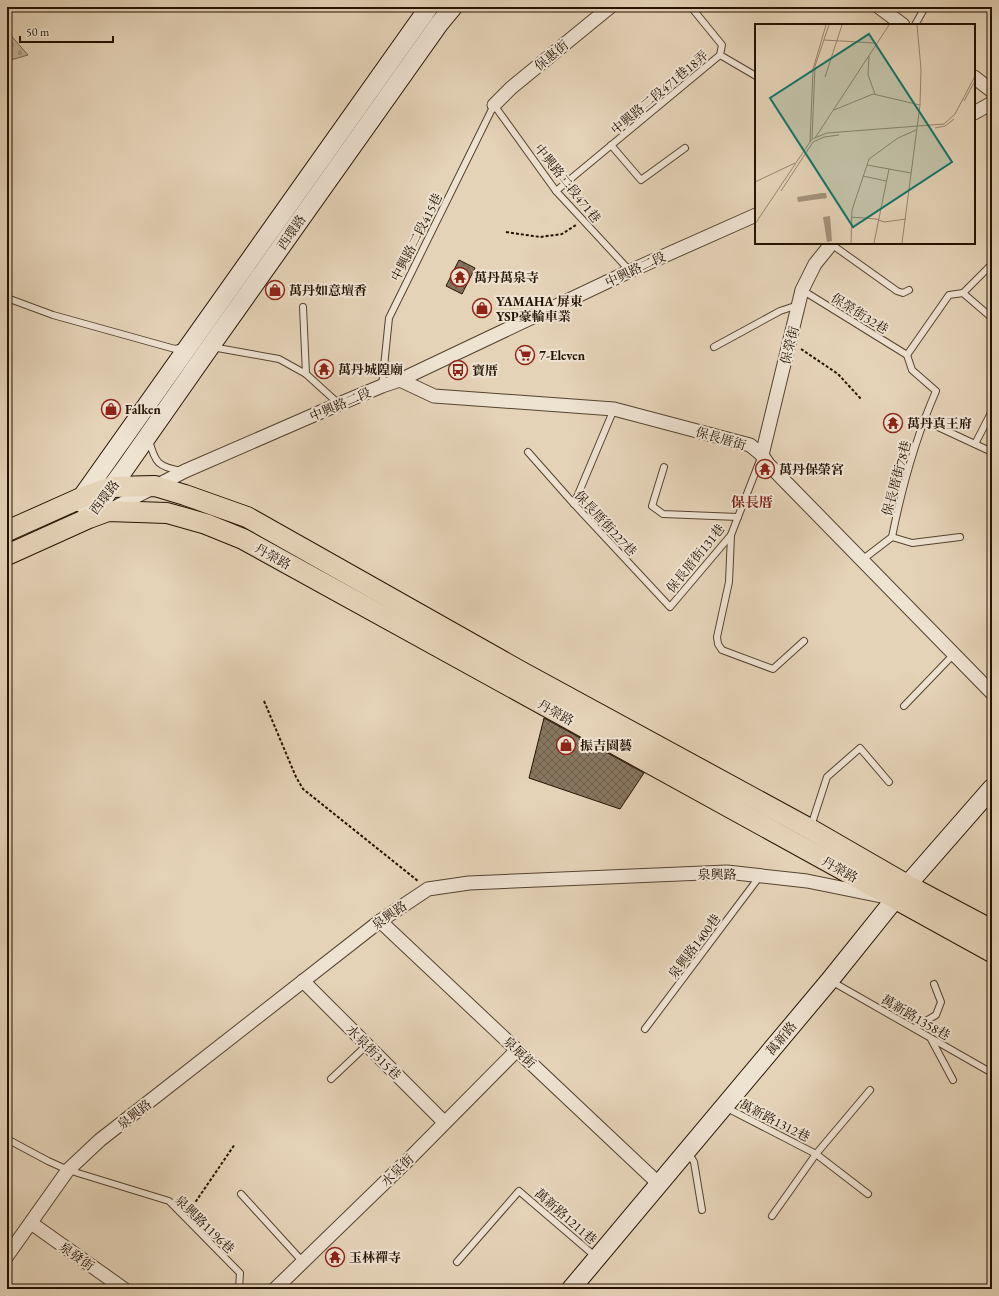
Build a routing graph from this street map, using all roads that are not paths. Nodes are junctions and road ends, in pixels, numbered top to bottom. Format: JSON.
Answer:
{"nodes":[{"id":1,"x":429,"y":7,"type":"edge"},
{"id":2,"x":453,"y":7,"type":"edge"},
{"id":3,"x":610,"y":7,"type":"edge"},
{"id":4,"x":701,"y":7,"type":"edge"},
{"id":5,"x":879,"y":7,"type":"edge"},
{"id":6,"x":925,"y":7,"type":"edge"},
{"id":7,"x":693,"y":9,"type":"edge"},
{"id":8,"x":902,"y":24,"type":"edge"},
{"id":9,"x":916,"y":24,"type":"edge"},
{"id":10,"x":720,"y":55,"type":"junction"},
{"id":11,"x":755,"y":75,"type":"edge"},
{"id":12,"x":975,"y":78,"type":"edge"},
{"id":13,"x":992,"y":91,"type":"edge"},
{"id":14,"x":992,"y":103,"type":"edge"},
{"id":15,"x":494,"y":105,"type":"junction"},
{"id":16,"x":975,"y":112,"type":"edge"},
{"id":17,"x":611,"y":145,"type":"junction"},
{"id":18,"x":685,"y":148,"type":"dead end"},
{"id":19,"x":556,"y":190,"type":"junction"},
{"id":20,"x":755,"y":215,"type":"edge"},
{"id":21,"x":831,"y":244,"type":"edge"},
{"id":22,"x":833,"y":244,"type":"edge"},
{"id":23,"x":992,"y":264,"type":"edge"},
{"id":24,"x":630,"y":271,"type":"junction"},
{"id":25,"x":802,"y":290,"type":"junction"},
{"id":26,"x":909,"y":290,"type":"dead end"},
{"id":27,"x":963,"y":293,"type":"junction"},
{"id":28,"x":7,"y":298,"type":"edge"},
{"id":29,"x":798,"y":305,"type":"junction"},
{"id":30,"x":303,"y":307,"type":"dead end"},
{"id":31,"x":992,"y":318,"type":"edge"},
{"id":32,"x":199,"y":346,"type":"junction"},
{"id":33,"x":714,"y":347,"type":"dead end"},
{"id":34,"x":907,"y":355,"type":"junction"},
{"id":35,"x":306,"y":374,"type":"junction"},
{"id":36,"x":400,"y":380,"type":"junction"},
{"id":37,"x":382,"y":386,"type":"junction"},
{"id":38,"x":339,"y":404,"type":"junction"},
{"id":39,"x":614,"y":409,"type":"junction"},
{"id":40,"x":992,"y":413,"type":"edge"},
{"id":41,"x":924,"y":420,"type":"junction"},
{"id":42,"x":148,"y":436,"type":"junction"},
{"id":43,"x":975,"y":444,"type":"junction"},
{"id":44,"x":528,"y":452,"type":"dead end"},
{"id":45,"x":992,"y":452,"type":"edge"},
{"id":46,"x":762,"y":455,"type":"junction"},
{"id":47,"x":664,"y":467,"type":"dead end"},
{"id":48,"x":186,"y":471,"type":"junction"},
{"id":49,"x":156,"y":486,"type":"junction"},
{"id":50,"x":112,"y":487,"type":"junction"},
{"id":51,"x":81,"y":498,"type":"junction"},
{"id":52,"x":574,"y":504,"type":"junction"},
{"id":53,"x":108,"y":511,"type":"junction"},
{"id":54,"x":738,"y":517,"type":"junction"},
{"id":55,"x":89,"y":518,"type":"junction"},
{"id":56,"x":7,"y":531,"type":"edge"},
{"id":57,"x":731,"y":535,"type":"junction"},
{"id":58,"x":892,"y":536,"type":"junction"},
{"id":59,"x":960,"y":537,"type":"dead end"},
{"id":60,"x":7,"y":555,"type":"edge"},
{"id":61,"x":862,"y":560,"type":"junction"},
{"id":62,"x":670,"y":607,"type":"joint"},
{"id":63,"x":804,"y":641,"type":"dead end"},
{"id":64,"x":954,"y":654,"type":"junction"},
{"id":65,"x":514,"y":679,"type":"junction"},
{"id":66,"x":992,"y":693,"type":"edge"},
{"id":67,"x":904,"y":706,"type":"dead end"},
{"id":68,"x":889,"y":782,"type":"dead end"},
{"id":69,"x":990,"y":793,"type":"edge"},
{"id":70,"x":810,"y":829,"type":"junction"},
{"id":71,"x":760,"y":876,"type":"junction"},
{"id":72,"x":901,"y":892,"type":"junction"},
{"id":73,"x":380,"y":921,"type":"junction"},
{"id":74,"x":992,"y":930,"type":"edge"},
{"id":75,"x":992,"y":952,"type":"edge"},
{"id":76,"x":830,"y":980,"type":"junction"},
{"id":77,"x":303,"y":981,"type":"junction"},
{"id":78,"x":934,"y":984,"type":"dead end"},
{"id":79,"x":914,"y":1028,"type":"junction"},
{"id":80,"x":645,"y":1029,"type":"dead end"},
{"id":81,"x":931,"y":1038,"type":"junction"},
{"id":82,"x":367,"y":1045,"type":"junction"},
{"id":83,"x":517,"y":1050,"type":"junction"},
{"id":84,"x":992,"y":1073,"type":"edge"},
{"id":85,"x":331,"y":1079,"type":"dead end"},
{"id":86,"x":952,"y":1080,"type":"dead end"},
{"id":87,"x":870,"y":1090,"type":"dead end"},
{"id":88,"x":723,"y":1106,"type":"junction"},
{"id":89,"x":444,"y":1122,"type":"junction"},
{"id":90,"x":7,"y":1139,"type":"edge"},
{"id":91,"x":687,"y":1150,"type":"junction"},
{"id":92,"x":816,"y":1154,"type":"junction"},
{"id":93,"x":68,"y":1170,"type":"junction"},
{"id":94,"x":659,"y":1184,"type":"junction"},
{"id":95,"x":241,"y":1194,"type":"dead end"},
{"id":96,"x":868,"y":1194,"type":"dead end"},
{"id":97,"x":702,"y":1210,"type":"dead end"},
{"id":98,"x":772,"y":1216,"type":"dead end"},
{"id":99,"x":31,"y":1223,"type":"junction"},
{"id":100,"x":7,"y":1256,"type":"edge"},
{"id":101,"x":597,"y":1258,"type":"junction"},
{"id":102,"x":303,"y":1262,"type":"junction"},
{"id":103,"x":457,"y":1262,"type":"dead end"},
{"id":104,"x":124,"y":1289,"type":"edge"},
{"id":105,"x":239,"y":1289,"type":"edge"},
{"id":106,"x":276,"y":1289,"type":"edge"},
{"id":107,"x":571,"y":1289,"type":"edge"}],
"edges":[{"from":1,"to":32,"type":"street","name":"西環路"},
{"from":2,"to":32,"type":"street","name":"西環路"},
{"from":3,"to":15,"type":"street","name":"保惠街"},
{"from":4,"to":7,"type":"lane"},
{"from":5,"to":8,"type":"street"},
{"from":6,"to":9,"type":"lane"},
{"from":7,"to":10,"type":"lane"},
{"from":10,"to":11,"type":"lane"},
{"from":10,"to":17,"type":"lane","name":"中興路二段471巷18弄"},
{"from":12,"to":13,"type":"street"},
{"from":14,"to":16,"type":"street"},
{"from":15,"to":19,"type":"lane","name":"中興路二段471巷"},
{"from":15,"to":37,"type":"lane","name":"中興路二段415巷"},
{"from":17,"to":18,"type":"lane","name":"中興路二段471巷18弄"},
{"from":17,"to":19,"type":"lane","name":"中興路二段471巷18弄"},
{"from":19,"to":24,"type":"lane","name":"中興路二段471巷"},
{"from":20,"to":24,"type":"street","name":"中興路二段"},
{"from":21,"to":25,"type":"street","name":"保榮街"},
{"from":22,"to":26,"type":"lane"},
{"from":23,"to":27,"type":"lane"},
{"from":24,"to":36,"type":"street","name":"中興路二段"},
{"from":25,"to":29,"type":"street","name":"保榮街"},
{"from":25,"to":34,"type":"lane","name":"保榮街32巷"},
{"from":27,"to":31,"type":"lane"},
{"from":27,"to":34,"type":"lane"},
{"from":28,"to":32,"type":"lane"},
{"from":29,"to":33,"type":"lane"},
{"from":29,"to":46,"type":"street","name":"保榮街"},
{"from":30,"to":35,"type":"lane"},
{"from":32,"to":35,"type":"lane"},
{"from":32,"to":42,"type":"street","name":"西環路"},
{"from":32,"to":51,"type":"street","name":"西環路"},
{"from":34,"to":41,"type":"lane","name":"保長厝街78巷"},
{"from":35,"to":38,"type":"lane"},
{"from":36,"to":37,"type":"street","name":"中興路二段"},
{"from":36,"to":39,"type":"street","name":"保長厝街"},
{"from":37,"to":38,"type":"street","name":"中興路二段"},
{"from":38,"to":48,"type":"street","name":"中興路二段"},
{"from":39,"to":46,"type":"street","name":"保長厝街"},
{"from":39,"to":52,"type":"lane"},
{"from":40,"to":43,"type":"lane"},
{"from":41,"to":43,"type":"lane"},
{"from":41,"to":58,"type":"lane","name":"保長厝街78巷"},
{"from":42,"to":48,"type":"lane"},
{"from":42,"to":50,"type":"street","name":"西環路"},
{"from":43,"to":45,"type":"lane"},
{"from":44,"to":52,"type":"lane","name":"保長厝街227巷"},
{"from":46,"to":54,"type":"lane","name":"保長厝街131巷"},
{"from":46,"to":61,"type":"street","name":"保長厝街"},
{"from":47,"to":54,"type":"lane"},
{"from":48,"to":49,"type":"street","name":"中興路二段"},
{"from":49,"to":50,"type":"main road","name":"中興路二段"},
{"from":49,"to":53,"type":"street","name":"中興路二段"},
{"from":49,"to":65,"type":"main road","name":"丹榮路"},
{"from":50,"to":51,"type":"main road","name":"中興路二段"},
{"from":50,"to":55,"type":"street","name":"西環路"},
{"from":51,"to":55,"type":"street","name":"西環路"},
{"from":51,"to":56,"type":"main road","name":"中興路二段"},
{"from":52,"to":62,"type":"lane","name":"保長厝街227巷"},
{"from":53,"to":55,"type":"main road","name":"中興路二段"},
{"from":53,"to":65,"type":"main road","name":"丹榮路"},
{"from":54,"to":57,"type":"lane","name":"保長厝街131巷"},
{"from":55,"to":60,"type":"main road","name":"中興路二段"},
{"from":57,"to":62,"type":"lane","name":"保長厝街131巷"},
{"from":57,"to":63,"type":"lane"},
{"from":58,"to":59,"type":"lane"},
{"from":58,"to":61,"type":"lane","name":"保長厝街78巷"},
{"from":61,"to":64,"type":"street","name":"保長厝街"},
{"from":64,"to":66,"type":"street","name":"保長厝街"},
{"from":64,"to":67,"type":"lane"},
{"from":65,"to":70,"type":"main road","name":"丹榮路"},
{"from":65,"to":72,"type":"main road","name":"丹榮路"},
{"from":68,"to":70,"type":"lane"},
{"from":69,"to":72,"type":"street","name":"萬新路"},
{"from":70,"to":72,"type":"main road","name":"丹榮路"},
{"from":71,"to":72,"type":"street","name":"泉興路"},
{"from":71,"to":73,"type":"street","name":"泉興路"},
{"from":71,"to":80,"type":"lane","name":"泉興路1400巷"},
{"from":72,"to":74,"type":"main road","name":"丹榮路"},
{"from":72,"to":75,"type":"main road","name":"丹榮路"},
{"from":72,"to":76,"type":"street","name":"萬新路"},
{"from":73,"to":77,"type":"street","name":"泉興路"},
{"from":73,"to":83,"type":"street","name":"泉展街"},
{"from":76,"to":79,"type":"lane","name":"萬新路1358巷"},
{"from":76,"to":88,"type":"street","name":"萬新路"},
{"from":77,"to":82,"type":"street","name":"水泉街315巷"},
{"from":77,"to":93,"type":"street","name":"泉興路"},
{"from":78,"to":79,"type":"lane"},
{"from":79,"to":81,"type":"lane","name":"萬新路1358巷"},
{"from":81,"to":84,"type":"lane","name":"萬新路1358巷"},
{"from":81,"to":86,"type":"lane"},
{"from":82,"to":85,"type":"lane"},
{"from":82,"to":89,"type":"street","name":"水泉街315巷"},
{"from":83,"to":89,"type":"street","name":"水泉街"},
{"from":83,"to":94,"type":"street","name":"泉展街"},
{"from":87,"to":92,"type":"lane"},
{"from":88,"to":91,"type":"street","name":"萬新路"},
{"from":88,"to":92,"type":"lane","name":"萬新路1312巷"},
{"from":89,"to":102,"type":"street","name":"水泉街"},
{"from":90,"to":93,"type":"lane","name":"泉興路1196巷"},
{"from":91,"to":94,"type":"street","name":"萬新路"},
{"from":91,"to":97,"type":"lane"},
{"from":92,"to":96,"type":"lane","name":"萬新路1312巷"},
{"from":92,"to":98,"type":"lane","name":"萬新路1312巷"},
{"from":93,"to":99,"type":"street","name":"泉興路"},
{"from":93,"to":105,"type":"lane","name":"泉興路1196巷"},
{"from":94,"to":101,"type":"street","name":"萬新路"},
{"from":95,"to":102,"type":"lane"},
{"from":99,"to":100,"type":"street","name":"泉興路"},
{"from":99,"to":104,"type":"street","name":"泉發街"},
{"from":101,"to":103,"type":"lane","name":"萬新路1211巷"},
{"from":101,"to":107,"type":"street","name":"萬新路"},
{"from":102,"to":106,"type":"street","name":"水泉街"}]}
